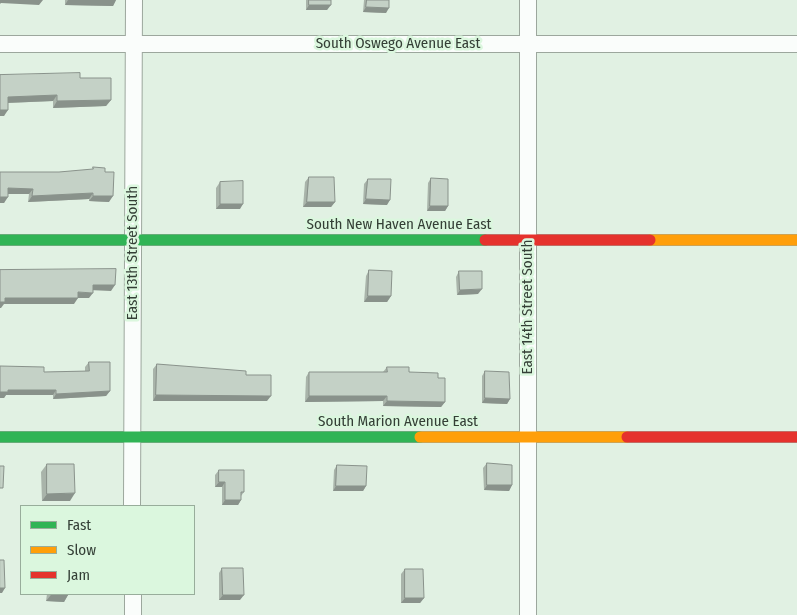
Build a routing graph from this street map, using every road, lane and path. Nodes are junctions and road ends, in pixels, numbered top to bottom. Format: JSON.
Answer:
{"nodes":[{"id":1,"x":134,"y":0,"type":"edge"},
{"id":2,"x":528,"y":0,"type":"edge"},
{"id":3,"x":134,"y":43,"type":"junction"},
{"id":4,"x":0,"y":44,"type":"edge"},
{"id":5,"x":528,"y":44,"type":"junction"},
{"id":6,"x":797,"y":44,"type":"edge"},
{"id":7,"x":0,"y":240,"type":"edge"},
{"id":8,"x":133,"y":240,"type":"junction"},
{"id":9,"x":528,"y":240,"type":"junction"},
{"id":10,"x":797,"y":240,"type":"edge"},
{"id":11,"x":797,"y":436,"type":"edge"},
{"id":12,"x":0,"y":437,"type":"edge"},
{"id":13,"x":132,"y":437,"type":"junction"},
{"id":14,"x":529,"y":437,"type":"junction"},
{"id":15,"x":132,"y":505,"type":"edge"},
{"id":16,"x":133,"y":595,"type":"edge"},
{"id":17,"x":133,"y":615,"type":"edge"},
{"id":18,"x":528,"y":615,"type":"edge"}],
"edges":[{"from":1,"to":3,"type":"street","name":"East 13th Street South"},
{"from":2,"to":5,"type":"street","name":"East 14th Street South"},
{"from":3,"to":4,"type":"street","name":"South Oswego Avenue East"},
{"from":3,"to":5,"type":"street","name":"South Oswego Avenue East"},
{"from":3,"to":8,"type":"street","name":"East 13th Street South"},
{"from":5,"to":6,"type":"street","name":"South Oswego Avenue East"},
{"from":5,"to":9,"type":"street","name":"East 14th Street South"},
{"from":7,"to":8,"type":"street","name":"South New Haven Avenue East"},
{"from":8,"to":9,"type":"street","name":"South New Haven Avenue East"},
{"from":8,"to":13,"type":"street","name":"East 13th Street South"},
{"from":9,"to":10,"type":"street","name":"South New Haven Avenue East"},
{"from":9,"to":14,"type":"street","name":"East 14th Street South"},
{"from":11,"to":14,"type":"street","name":"South Marion Avenue East"},
{"from":12,"to":13,"type":"street","name":"South Marion Avenue East"},
{"from":13,"to":14,"type":"street","name":"South Marion Avenue East"},
{"from":13,"to":15,"type":"street","name":"East 13th Street South"},
{"from":14,"to":18,"type":"street","name":"East 14th Street South"},
{"from":16,"to":17,"type":"street"}]}
